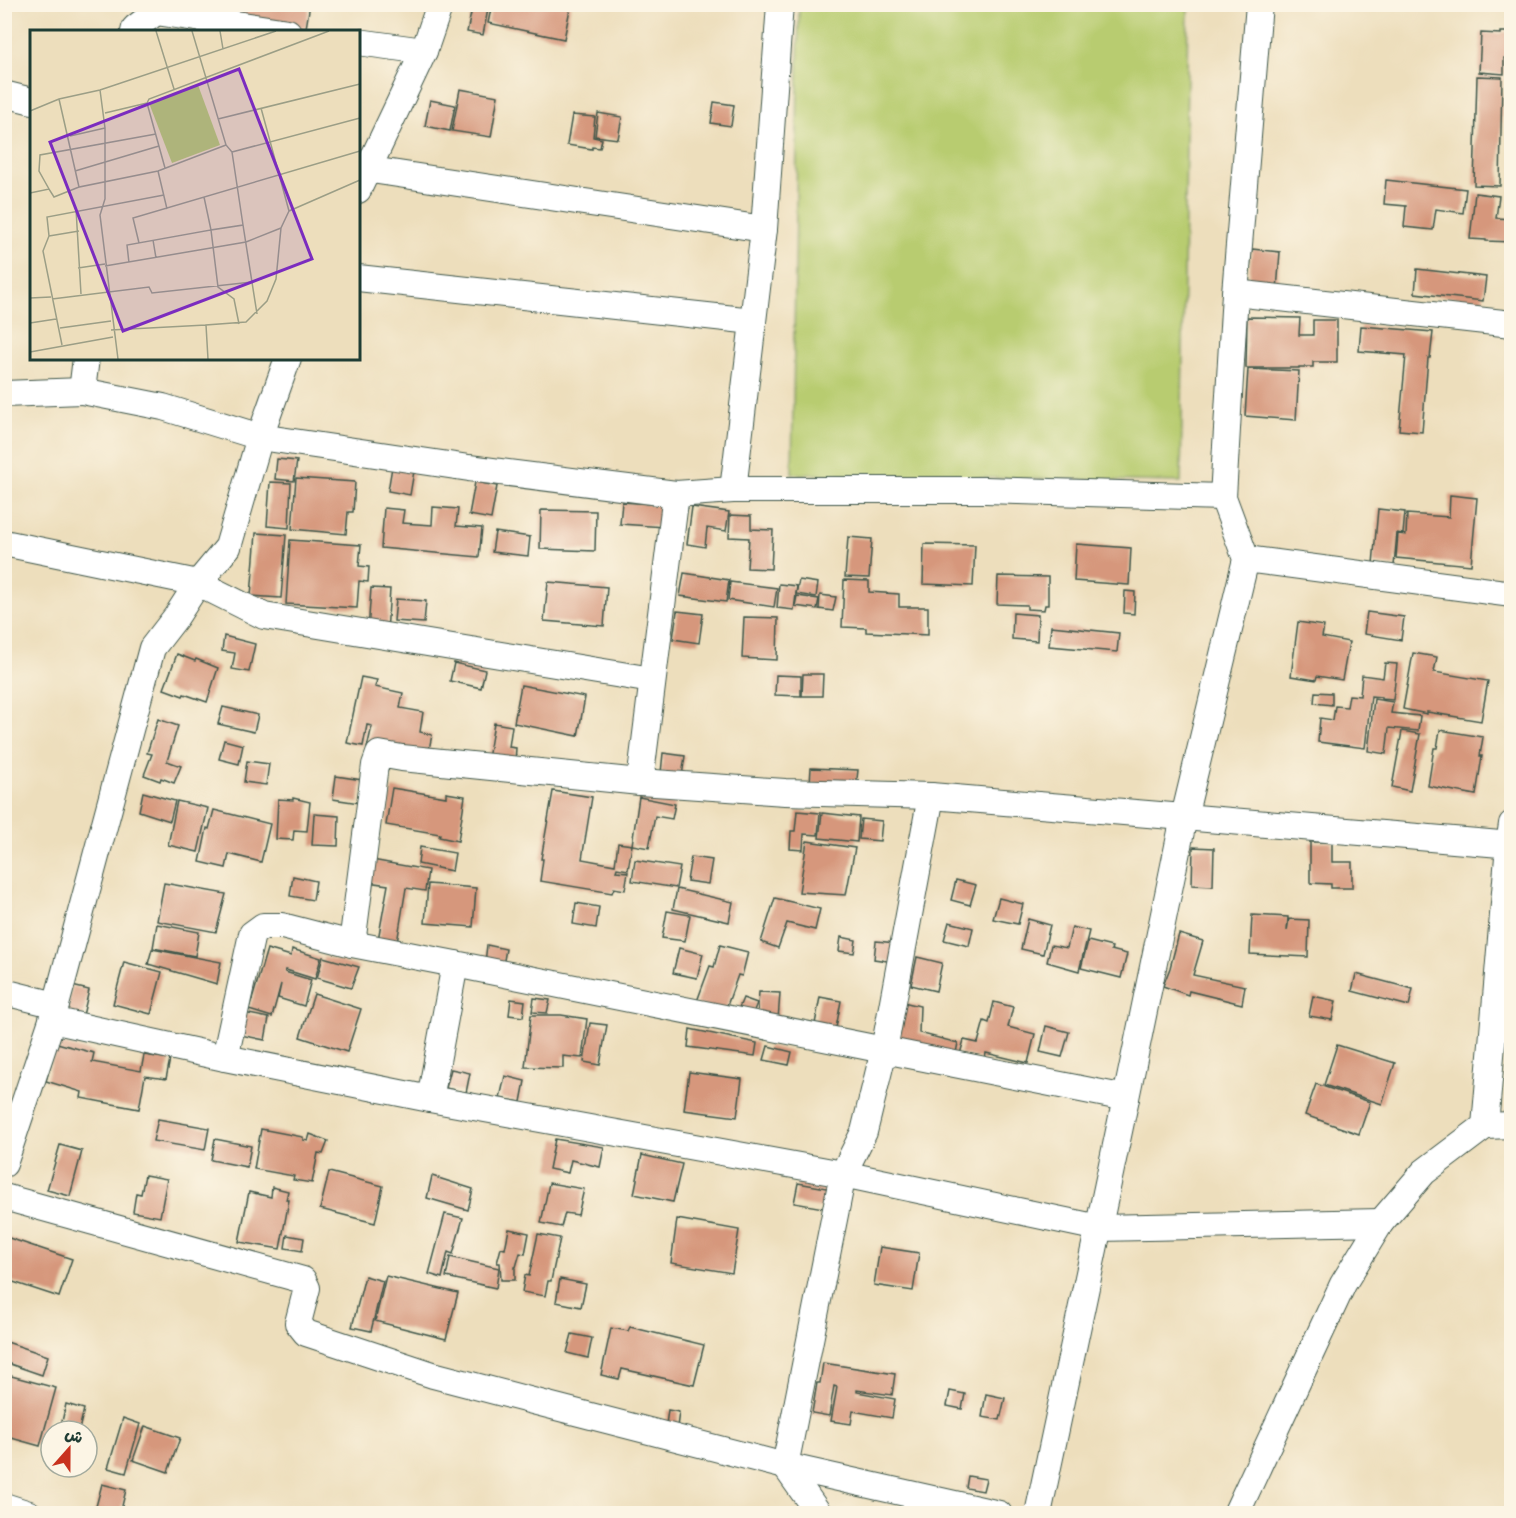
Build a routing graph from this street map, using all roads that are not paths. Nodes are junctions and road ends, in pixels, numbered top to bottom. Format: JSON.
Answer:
{"nodes":[{"id":1,"x":440,"y":4,"type":"edge"},
{"id":2,"x":780,"y":4,"type":"edge"},
{"id":3,"x":1259,"y":4,"type":"edge"},
{"id":4,"x":156,"y":8,"type":"edge"},
{"id":5,"x":134,"y":30,"type":"edge"},
{"id":6,"x":277,"y":30,"type":"edge"},
{"id":7,"x":360,"y":42,"type":"edge"},
{"id":8,"x":424,"y":51,"type":"junction"},
{"id":9,"x":4,"y":94,"type":"edge"},
{"id":10,"x":30,"y":100,"type":"edge"},
{"id":11,"x":362,"y":176,"type":"edge"},
{"id":12,"x":764,"y":229,"type":"junction"},
{"id":13,"x":360,"y":279,"type":"edge"},
{"id":14,"x":1235,"y":293,"type":"junction"},
{"id":15,"x":753,"y":321,"type":"junction"},
{"id":16,"x":1512,"y":324,"type":"edge"},
{"id":17,"x":86,"y":360,"type":"edge"},
{"id":18,"x":287,"y":360,"type":"edge"},
{"id":19,"x":82,"y":391,"type":"junction"},
{"id":20,"x":4,"y":394,"type":"edge"},
{"id":21,"x":260,"y":437,"type":"junction"},
{"id":22,"x":734,"y":490,"type":"junction"},
{"id":23,"x":676,"y":494,"type":"junction"},
{"id":24,"x":1223,"y":497,"type":"junction"},
{"id":25,"x":4,"y":543,"type":"edge"},
{"id":26,"x":1246,"y":560,"type":"junction"},
{"id":27,"x":198,"y":583,"type":"junction"},
{"id":28,"x":1512,"y":594,"type":"edge"},
{"id":29,"x":652,"y":680,"type":"junction"},
{"id":30,"x":640,"y":782,"type":"junction"},
{"id":31,"x":931,"y":796,"type":"junction"},
{"id":32,"x":1184,"y":817,"type":"junction"},
{"id":33,"x":1511,"y":838,"type":"edge"},
{"id":34,"x":352,"y":944,"type":"junction"},
{"id":35,"x":455,"y":964,"type":"junction"},
{"id":36,"x":4,"y":992,"type":"edge"},
{"id":37,"x":54,"y":1012,"type":"junction"},
{"id":38,"x":884,"y":1050,"type":"junction"},
{"id":39,"x":225,"y":1058,"type":"junction"},
{"id":40,"x":1126,"y":1098,"type":"junction"},
{"id":41,"x":430,"y":1099,"type":"junction"},
{"id":42,"x":1512,"y":1125,"type":"edge"},
{"id":43,"x":1485,"y":1126,"type":"junction"},
{"id":44,"x":4,"y":1164,"type":"edge"},
{"id":45,"x":843,"y":1174,"type":"junction"},
{"id":46,"x":4,"y":1197,"type":"edge"},
{"id":47,"x":1381,"y":1222,"type":"junction"},
{"id":48,"x":1099,"y":1228,"type":"junction"},
{"id":49,"x":785,"y":1466,"type":"junction"},
{"id":50,"x":4,"y":1506,"type":"edge"},
{"id":51,"x":29,"y":1514,"type":"edge"},
{"id":52,"x":819,"y":1514,"type":"edge"},
{"id":53,"x":999,"y":1514,"type":"edge"},
{"id":54,"x":1038,"y":1514,"type":"edge"},
{"id":55,"x":1236,"y":1514,"type":"edge"}],
"edges":[{"from":1,"to":8,"type":"street"},
{"from":2,"to":12,"type":"street"},
{"from":3,"to":14,"type":"street"},
{"from":4,"to":5,"type":"street"},
{"from":4,"to":6,"type":"street"},
{"from":7,"to":8,"type":"street"},
{"from":8,"to":11,"type":"street"},
{"from":9,"to":10,"type":"street"},
{"from":11,"to":12,"type":"street"},
{"from":12,"to":15,"type":"street"},
{"from":13,"to":15,"type":"street"},
{"from":14,"to":16,"type":"street"},
{"from":14,"to":24,"type":"street"},
{"from":15,"to":22,"type":"street"},
{"from":17,"to":19,"type":"street"},
{"from":18,"to":21,"type":"street"},
{"from":19,"to":20,"type":"street"},
{"from":19,"to":21,"type":"street"},
{"from":21,"to":23,"type":"street"},
{"from":21,"to":27,"type":"street"},
{"from":22,"to":23,"type":"street"},
{"from":22,"to":24,"type":"street"},
{"from":23,"to":29,"type":"street"},
{"from":24,"to":26,"type":"street"},
{"from":25,"to":27,"type":"street"},
{"from":26,"to":28,"type":"street"},
{"from":26,"to":32,"type":"street"},
{"from":27,"to":29,"type":"street"},
{"from":27,"to":37,"type":"street"},
{"from":29,"to":30,"type":"street"},
{"from":30,"to":31,"type":"street"},
{"from":30,"to":34,"type":"street"},
{"from":31,"to":32,"type":"street"},
{"from":31,"to":38,"type":"street"},
{"from":32,"to":33,"type":"street"},
{"from":32,"to":40,"type":"street"},
{"from":33,"to":43,"type":"street"},
{"from":34,"to":35,"type":"street"},
{"from":34,"to":39,"type":"street"},
{"from":35,"to":38,"type":"street"},
{"from":35,"to":41,"type":"street"},
{"from":36,"to":37,"type":"street"},
{"from":37,"to":39,"type":"street"},
{"from":37,"to":44,"type":"street"},
{"from":38,"to":40,"type":"street"},
{"from":38,"to":45,"type":"street"},
{"from":39,"to":41,"type":"street"},
{"from":40,"to":48,"type":"street"},
{"from":41,"to":45,"type":"street"},
{"from":42,"to":43,"type":"street"},
{"from":43,"to":47,"type":"street"},
{"from":45,"to":48,"type":"street"},
{"from":45,"to":49,"type":"street"},
{"from":46,"to":49,"type":"street"},
{"from":47,"to":48,"type":"street"},
{"from":47,"to":55,"type":"street"},
{"from":48,"to":54,"type":"street"},
{"from":49,"to":52,"type":"street"},
{"from":49,"to":53,"type":"street"},
{"from":50,"to":51,"type":"street"}]}
